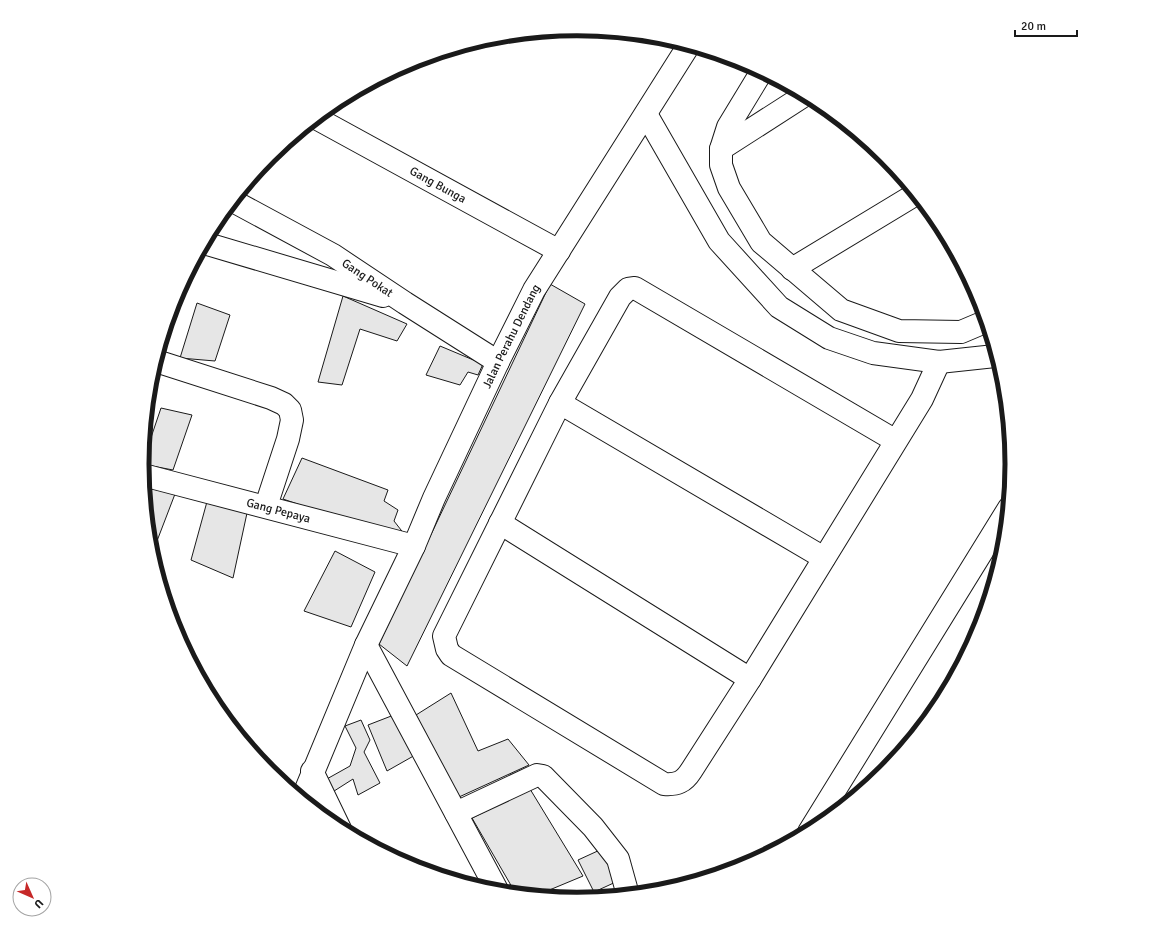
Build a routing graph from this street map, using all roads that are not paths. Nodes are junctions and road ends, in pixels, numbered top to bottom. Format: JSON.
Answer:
{"nodes":[{"id":1,"x":686,"y":50,"type":"edge"},
{"id":2,"x":759,"y":76,"type":"edge"},
{"id":3,"x":800,"y":98,"type":"edge"},
{"id":4,"x":646,"y":114,"type":"junction"},
{"id":5,"x":322,"y":121,"type":"edge"},
{"id":6,"x":721,"y":149,"type":"junction"},
{"id":7,"x":911,"y":197,"type":"edge"},
{"id":8,"x":238,"y":204,"type":"edge"},
{"id":9,"x":209,"y":245,"type":"edge"},
{"id":10,"x":559,"y":251,"type":"junction"},
{"id":11,"x":333,"y":255,"type":"junction"},
{"id":12,"x":792,"y":268,"type":"junction"},
{"id":13,"x":322,"y":278,"type":"junction"},
{"id":14,"x":405,"y":303,"type":"junction"},
{"id":15,"x":982,"y":324,"type":"edge"},
{"id":16,"x":992,"y":356,"type":"edge"},
{"id":17,"x":498,"y":362,"type":"junction"},
{"id":18,"x":939,"y":362,"type":"junction"},
{"id":19,"x":162,"y":363,"type":"edge"},
{"id":20,"x":560,"y":403,"type":"junction"},
{"id":21,"x":896,"y":442,"type":"junction"},
{"id":22,"x":149,"y":477,"type":"edge"},
{"id":23,"x":266,"y":506,"type":"junction"},
{"id":24,"x":500,"y":523,"type":"junction"},
{"id":25,"x":997,"y":544,"type":"edge"},
{"id":26,"x":414,"y":546,"type":"junction"},
{"id":27,"x":824,"y":558,"type":"junction"},
{"id":28,"x":366,"y":645,"type":"junction"},
{"id":29,"x":750,"y":679,"type":"junction"},
{"id":30,"x":312,"y":771,"type":"junction"},
{"id":31,"x":304,"y":794,"type":"edge"},
{"id":32,"x":456,"y":814,"type":"junction"},
{"id":33,"x":334,"y":817,"type":"edge"},
{"id":34,"x":816,"y":821,"type":"edge"},
{"id":35,"x":494,"y":885,"type":"edge"},
{"id":36,"x":627,"y":890,"type":"edge"}],
"edges":[{"from":1,"to":4,"type":"street","name":"Jalan Perahu Dendang"},
{"from":2,"to":6,"type":"street"},
{"from":3,"to":6,"type":"street"},
{"from":4,"to":10,"type":"street","name":"Jalan Perahu Dendang"},
{"from":4,"to":18,"type":"street"},
{"from":5,"to":10,"type":"street","name":"Gang Bunga"},
{"from":6,"to":12,"type":"street"},
{"from":7,"to":12,"type":"street"},
{"from":8,"to":11,"type":"street","name":"Gang Pokat"},
{"from":9,"to":13,"type":"street"},
{"from":10,"to":17,"type":"street","name":"Jalan Perahu Dendang"},
{"from":11,"to":13,"type":"street"},
{"from":11,"to":14,"type":"street","name":"Gang Pokat"},
{"from":12,"to":15,"type":"street"},
{"from":13,"to":14,"type":"street"},
{"from":14,"to":17,"type":"street","name":"Gang Pokat"},
{"from":16,"to":18,"type":"street"},
{"from":17,"to":26,"type":"street","name":"Jalan Perahu Dendang"},
{"from":18,"to":21,"type":"street"},
{"from":19,"to":23,"type":"street"},
{"from":20,"to":21,"type":"street"},
{"from":20,"to":24,"type":"street"},
{"from":20,"to":27,"type":"street"},
{"from":21,"to":27,"type":"street"},
{"from":22,"to":23,"type":"street","name":"Gang Pepaya"},
{"from":23,"to":26,"type":"street","name":"Gang Pepaya"},
{"from":24,"to":29,"type":"street"},
{"from":24,"to":29,"type":"street"},
{"from":25,"to":34,"type":"street"},
{"from":26,"to":28,"type":"street","name":"Jalan Perahu Dendang"},
{"from":27,"to":29,"type":"street"},
{"from":28,"to":30,"type":"street","name":"Jalan Perahu Dendang"},
{"from":28,"to":32,"type":"street"},
{"from":30,"to":31,"type":"street","name":"Jalan Perahu Dendang"},
{"from":30,"to":33,"type":"street"},
{"from":32,"to":35,"type":"street"},
{"from":32,"to":36,"type":"street"}]}
